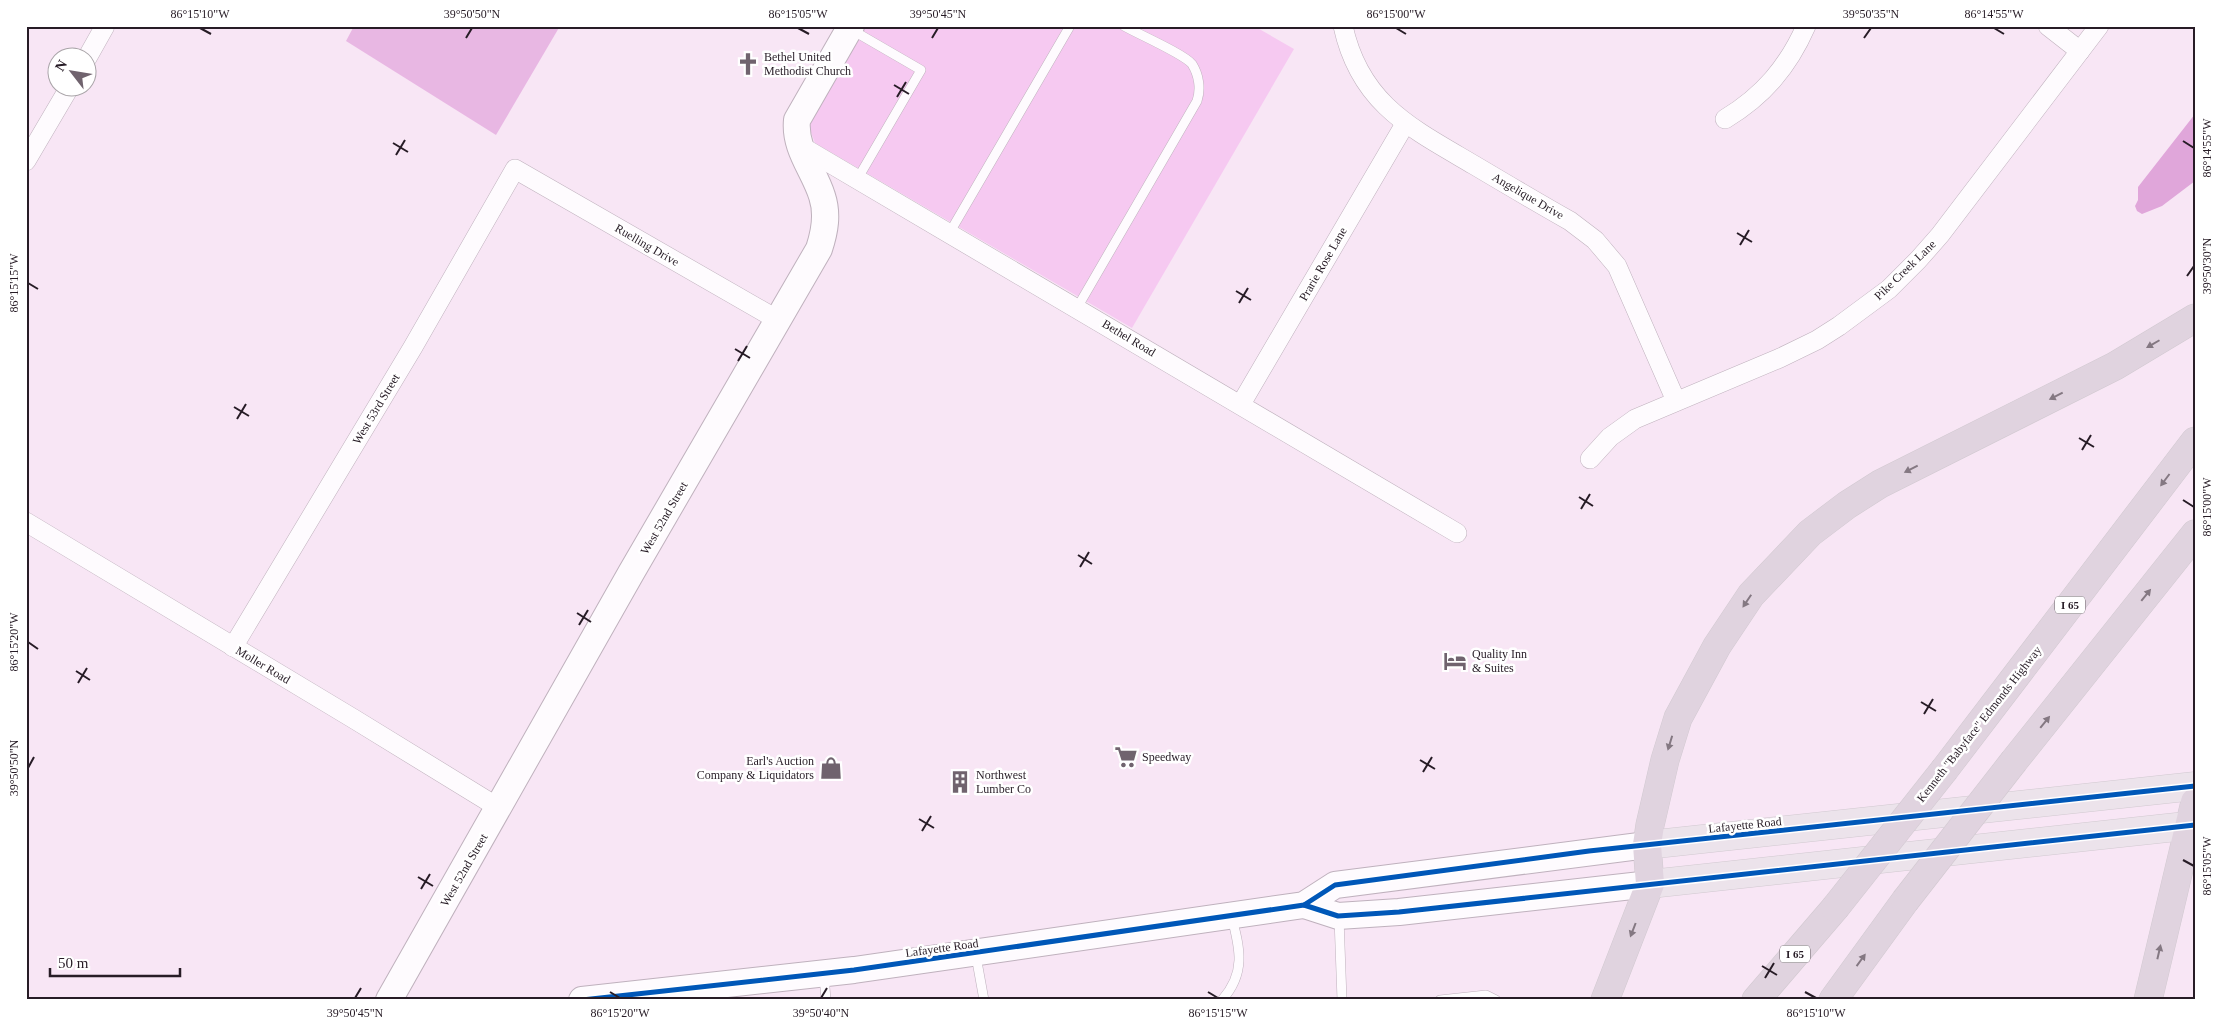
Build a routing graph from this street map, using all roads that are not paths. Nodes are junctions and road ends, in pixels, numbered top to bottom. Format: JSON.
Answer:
{"nodes":[{"id":1,"x":105,"y":26,"type":"edge"},
{"id":2,"x":1070,"y":26,"type":"edge"},
{"id":3,"x":1124,"y":26,"type":"edge"},
{"id":4,"x":1343,"y":26,"type":"edge"},
{"id":5,"x":1806,"y":26,"type":"edge"},
{"id":6,"x":2048,"y":26,"type":"edge"},
{"id":7,"x":2099,"y":26,"type":"edge"},
{"id":8,"x":850,"y":27,"type":"edge"},
{"id":9,"x":93,"y":48,"type":"edge"},
{"id":10,"x":2080,"y":51,"type":"junction"},
{"id":11,"x":63,"y":98,"type":"edge"},
{"id":12,"x":1726,"y":119,"type":"dead end"},
{"id":13,"x":1405,"y":124,"type":"junction"},
{"id":14,"x":799,"y":145,"type":"junction"},
{"id":15,"x":26,"y":161,"type":"edge"},
{"id":16,"x":515,"y":169,"type":"joint"},
{"id":17,"x":858,"y":178,"type":"junction"},
{"id":18,"x":950,"y":232,"type":"junction"},
{"id":19,"x":1077,"y":308,"type":"junction"},
{"id":20,"x":2195,"y":318,"type":"edge"},
{"id":21,"x":778,"y":320,"type":"junction"},
{"id":22,"x":1676,"y":401,"type":"junction"},
{"id":23,"x":1241,"y":404,"type":"junction"},
{"id":24,"x":2195,"y":441,"type":"edge"},
{"id":25,"x":1590,"y":460,"type":"dead end"},
{"id":26,"x":26,"y":522,"type":"edge"},
{"id":27,"x":1457,"y":533,"type":"dead end"},
{"id":28,"x":2195,"y":534,"type":"edge"},
{"id":29,"x":233,"y":647,"type":"junction"},
{"id":30,"x":2195,"y":786,"type":"edge"},
{"id":31,"x":499,"y":808,"type":"junction"},
{"id":32,"x":2192,"y":818,"type":"edge"},
{"id":33,"x":1647,"y":845,"type":"junction"},
{"id":34,"x":1650,"y":884,"type":"junction"},
{"id":35,"x":1304,"y":905,"type":"junction"},
{"id":36,"x":1232,"y":916,"type":"junction"},
{"id":37,"x":1338,"y":916,"type":"junction"},
{"id":38,"x":975,"y":953,"type":"junction"},
{"id":39,"x":824,"y":974,"type":"junction"},
{"id":40,"x":389,"y":1000,"type":"edge"},
{"id":41,"x":582,"y":1000,"type":"edge"},
{"id":42,"x":826,"y":1000,"type":"edge"},
{"id":43,"x":984,"y":1000,"type":"edge"},
{"id":44,"x":1222,"y":1000,"type":"edge"},
{"id":45,"x":1342,"y":1000,"type":"edge"},
{"id":46,"x":1440,"y":1000,"type":"edge"},
{"id":47,"x":1496,"y":1000,"type":"edge"},
{"id":48,"x":1605,"y":1000,"type":"edge"},
{"id":49,"x":1756,"y":1000,"type":"edge"},
{"id":50,"x":1833,"y":1000,"type":"edge"},
{"id":51,"x":2148,"y":1000,"type":"edge"}],
"edges":[{"from":1,"to":9,"type":"street"},
{"from":2,"to":18,"type":"lane"},
{"from":3,"to":19,"type":"lane"},
{"from":4,"to":13,"type":"street","name":"Angelique Drive"},
{"from":5,"to":12,"type":"street"},
{"from":6,"to":10,"type":"street"},
{"from":7,"to":10,"type":"street","name":"Pike Creek Lane"},
{"from":8,"to":14,"type":"main road","name":"West 52nd Street"},
{"from":8,"to":17,"type":"lane"},
{"from":10,"to":22,"type":"street","name":"Pike Creek Lane"},
{"from":11,"to":15,"type":"street"},
{"from":13,"to":22,"type":"street","name":"Angelique Drive"},
{"from":13,"to":23,"type":"street","name":"Prarie Rose Lane"},
{"from":14,"to":17,"type":"street","name":"Bethel Road"},
{"from":14,"to":21,"type":"main road","name":"West 52nd Street"},
{"from":16,"to":21,"type":"street","name":"Ruelling Drive"},
{"from":16,"to":29,"type":"street","name":"West 53rd Street"},
{"from":17,"to":18,"type":"street","name":"Bethel Road"},
{"from":18,"to":19,"type":"street","name":"Bethel Road"},
{"from":19,"to":23,"type":"street","name":"Bethel Road"},
{"from":20,"to":33,"type":"highway","one_way":true},
{"from":21,"to":31,"type":"main road","name":"West 52nd Street"},
{"from":22,"to":25,"type":"street","name":"Pike Creek Lane"},
{"from":23,"to":27,"type":"street","name":"Bethel Road"},
{"from":24,"to":49,"type":"highway","name":"Kenneth \"Babyface\" Edmonds Highway","number":"I 65","one_way":true,"bridge":true},
{"from":26,"to":29,"type":"street","name":"Moller Road"},
{"from":50,"to":28,"type":"highway","one_way":true,"bridge":true},
{"from":29,"to":31,"type":"street","name":"Moller Road"},
{"from":30,"to":33,"type":"main road","name":"Lafayette Road"},
{"from":31,"to":40,"type":"main road","name":"West 52nd Street"},
{"from":32,"to":34,"type":"main road","name":"Lafayette Road"},
{"from":51,"to":32,"type":"highway","one_way":true},
{"from":33,"to":34,"type":"highway"},
{"from":33,"to":35,"type":"main road","name":"Lafayette Road"},
{"from":34,"to":37,"type":"main road","name":"Lafayette Road"},
{"from":34,"to":48,"type":"highway","one_way":true},
{"from":35,"to":36,"type":"main road","name":"Lafayette Road"},
{"from":35,"to":37,"type":"main road","name":"Lafayette Road"},
{"from":36,"to":38,"type":"main road","name":"Lafayette Road"},
{"from":36,"to":44,"type":"lane"},
{"from":37,"to":45,"type":"lane"},
{"from":38,"to":39,"type":"main road","name":"Lafayette Road"},
{"from":38,"to":43,"type":"lane"},
{"from":39,"to":41,"type":"main road","name":"Lafayette Road"},
{"from":39,"to":42,"type":"lane"},
{"from":46,"to":47,"type":"lane"}]}
